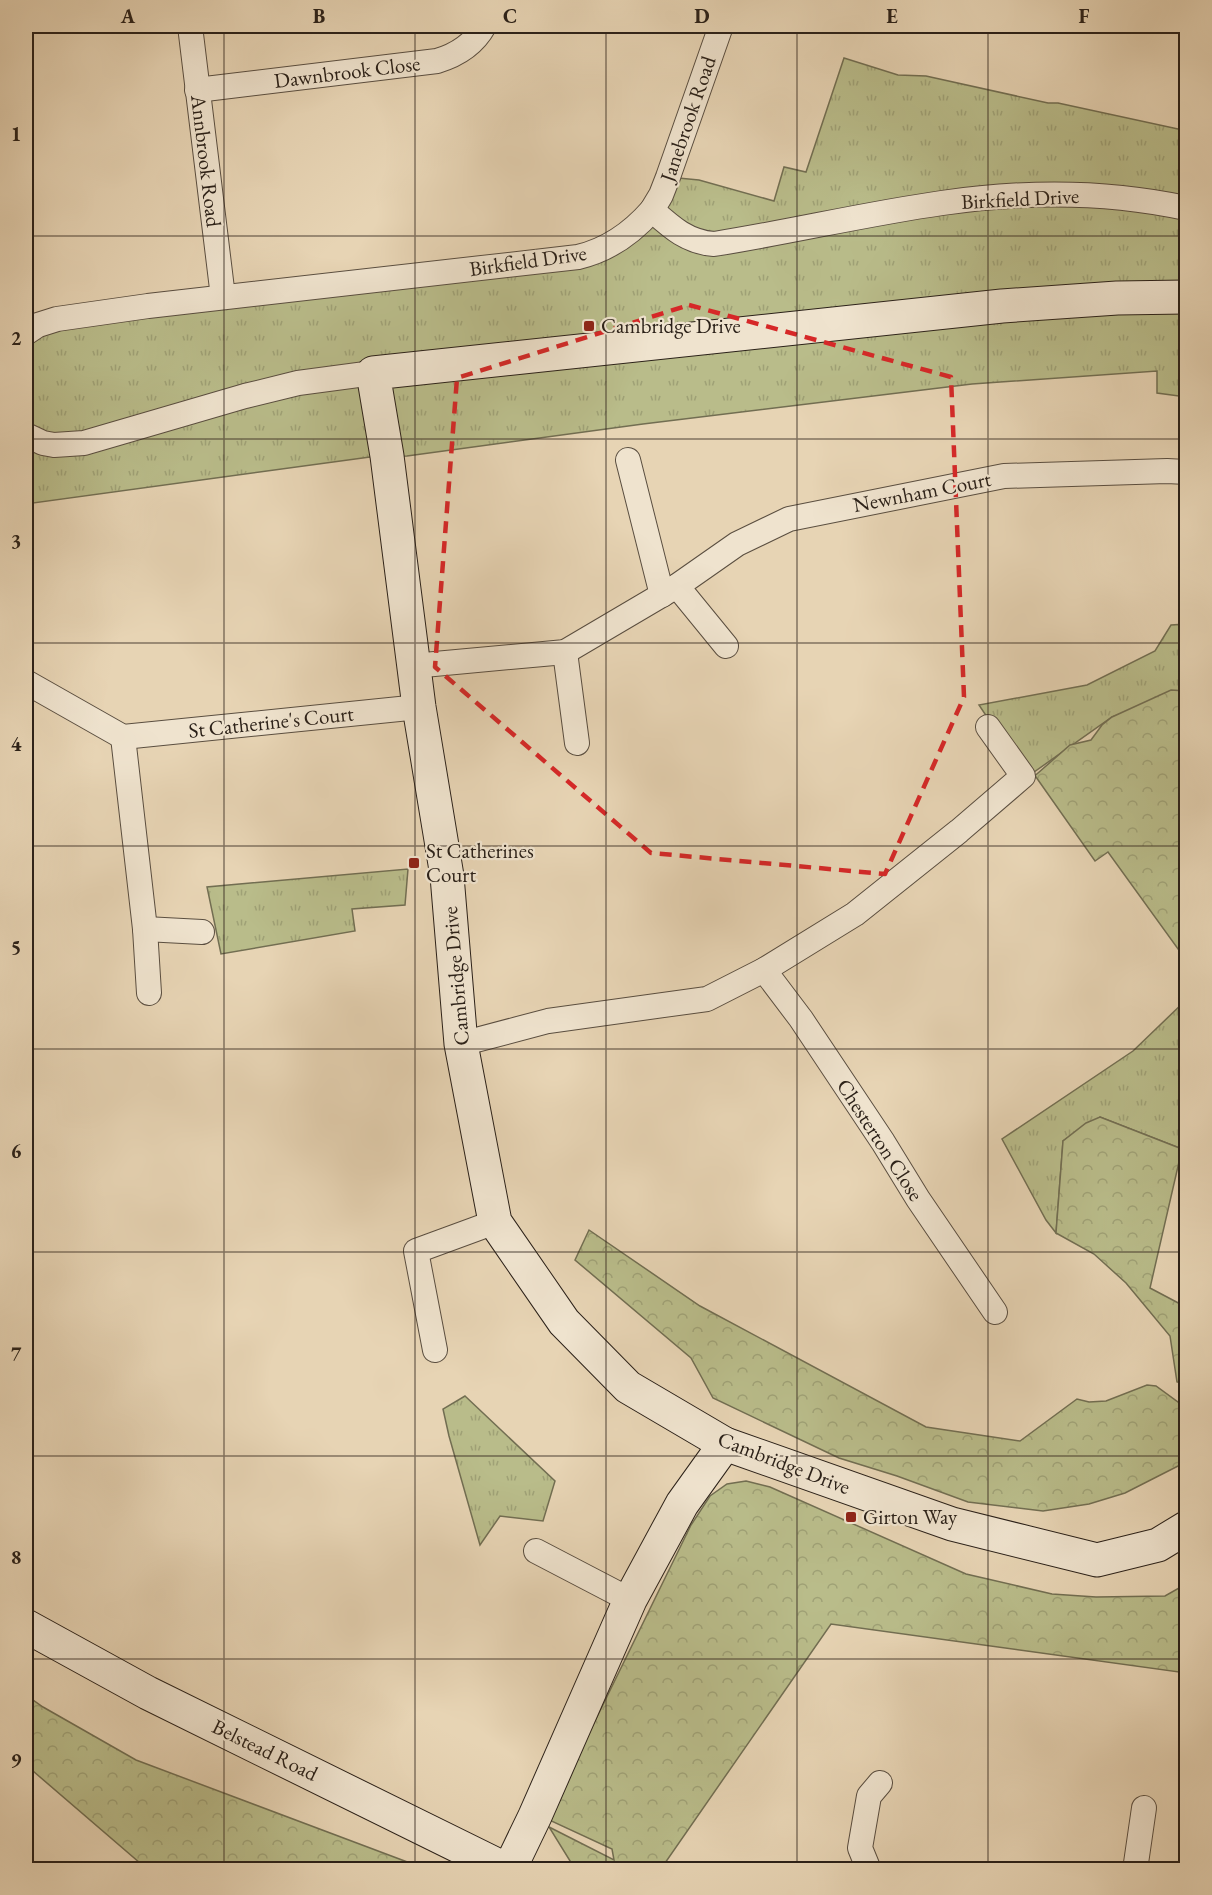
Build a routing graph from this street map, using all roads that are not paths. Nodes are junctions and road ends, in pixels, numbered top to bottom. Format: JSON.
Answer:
{"nodes":[{"id":1,"x":190,"y":26,"type":"edge"},
{"id":2,"x":484,"y":26,"type":"edge"},
{"id":3,"x":721,"y":26,"type":"edge"},
{"id":4,"x":197,"y":90,"type":"junction"},
{"id":5,"x":1186,"y":208,"type":"edge"},
{"id":6,"x":652,"y":210,"type":"junction"},
{"id":7,"x":223,"y":297,"type":"junction"},
{"id":8,"x":1186,"y":297,"type":"edge"},
{"id":9,"x":26,"y":333,"type":"edge"},
{"id":10,"x":373,"y":373,"type":"junction"},
{"id":11,"x":26,"y":435,"type":"edge"},
{"id":12,"x":628,"y":460,"type":"dead end"},
{"id":13,"x":1186,"y":472,"type":"edge"},
{"id":14,"x":670,"y":590,"type":"junction"},
{"id":15,"x":726,"y":646,"type":"dead end"},
{"id":16,"x":565,"y":652,"type":"junction"},
{"id":17,"x":413,"y":666,"type":"junction"},
{"id":18,"x":26,"y":682,"type":"edge"},
{"id":19,"x":419,"y":706,"type":"junction"},
{"id":20,"x":988,"y":727,"type":"dead end"},
{"id":21,"x":123,"y":737,"type":"junction"},
{"id":22,"x":577,"y":743,"type":"dead end"},
{"id":23,"x":145,"y":929,"type":"junction"},
{"id":24,"x":202,"y":932,"type":"dead end"},
{"id":25,"x":764,"y":970,"type":"junction"},
{"id":26,"x":149,"y":993,"type":"dead end"},
{"id":27,"x":460,"y":1044,"type":"junction"},
{"id":28,"x":495,"y":1222,"type":"junction"},
{"id":29,"x":995,"y":1312,"type":"dead end"},
{"id":30,"x":435,"y":1350,"type":"dead end"},
{"id":31,"x":725,"y":1444,"type":"junction"},
{"id":32,"x":1186,"y":1528,"type":"edge"},
{"id":33,"x":536,"y":1551,"type":"dead end"},
{"id":34,"x":630,"y":1600,"type":"junction"},
{"id":35,"x":26,"y":1626,"type":"edge"},
{"id":36,"x":880,"y":1783,"type":"dead end"},
{"id":37,"x":1144,"y":1808,"type":"dead end"},
{"id":38,"x":508,"y":1869,"type":"edge"},
{"id":39,"x":869,"y":1869,"type":"edge"},
{"id":40,"x":1135,"y":1869,"type":"edge"}],
"edges":[{"from":1,"to":4,"type":"street","name":"Annbrook Road"},
{"from":2,"to":4,"type":"street","name":"Dawnbrook Close"},
{"from":3,"to":6,"type":"street","name":"Janebrook Road"},
{"from":4,"to":7,"type":"street","name":"Annbrook Road"},
{"from":5,"to":6,"type":"street","name":"Birkfield Drive"},
{"from":6,"to":7,"type":"street","name":"Birkfield Drive"},
{"from":7,"to":9,"type":"street","name":"Birkfield Drive"},
{"from":8,"to":10,"type":"street"},
{"from":10,"to":11,"type":"street"},
{"from":10,"to":17,"type":"street","name":"Cambridge Drive"},
{"from":12,"to":14,"type":"street"},
{"from":13,"to":14,"type":"street","name":"Newnham Court"},
{"from":14,"to":15,"type":"street"},
{"from":14,"to":16,"type":"street","name":"Newnham Court"},
{"from":16,"to":17,"type":"street","name":"Newnham Court"},
{"from":16,"to":22,"type":"street"},
{"from":17,"to":19,"type":"street","name":"Cambridge Drive"},
{"from":18,"to":21,"type":"street"},
{"from":19,"to":21,"type":"street","name":"St Catherine's Court"},
{"from":19,"to":27,"type":"street","name":"Cambridge Drive"},
{"from":20,"to":25,"type":"street"},
{"from":21,"to":23,"type":"street"},
{"from":23,"to":24,"type":"street"},
{"from":23,"to":26,"type":"street"},
{"from":25,"to":27,"type":"street"},
{"from":25,"to":29,"type":"street","name":"Chesterton Close"},
{"from":27,"to":28,"type":"street","name":"Cambridge Drive"},
{"from":28,"to":30,"type":"street"},
{"from":28,"to":31,"type":"street","name":"Cambridge Drive"},
{"from":31,"to":32,"type":"street","name":"Cambridge Drive"},
{"from":31,"to":34,"type":"street"},
{"from":33,"to":34,"type":"street"},
{"from":34,"to":38,"type":"street"},
{"from":35,"to":38,"type":"street","name":"Belstead Road"},
{"from":36,"to":39,"type":"street"},
{"from":37,"to":40,"type":"street"}]}
